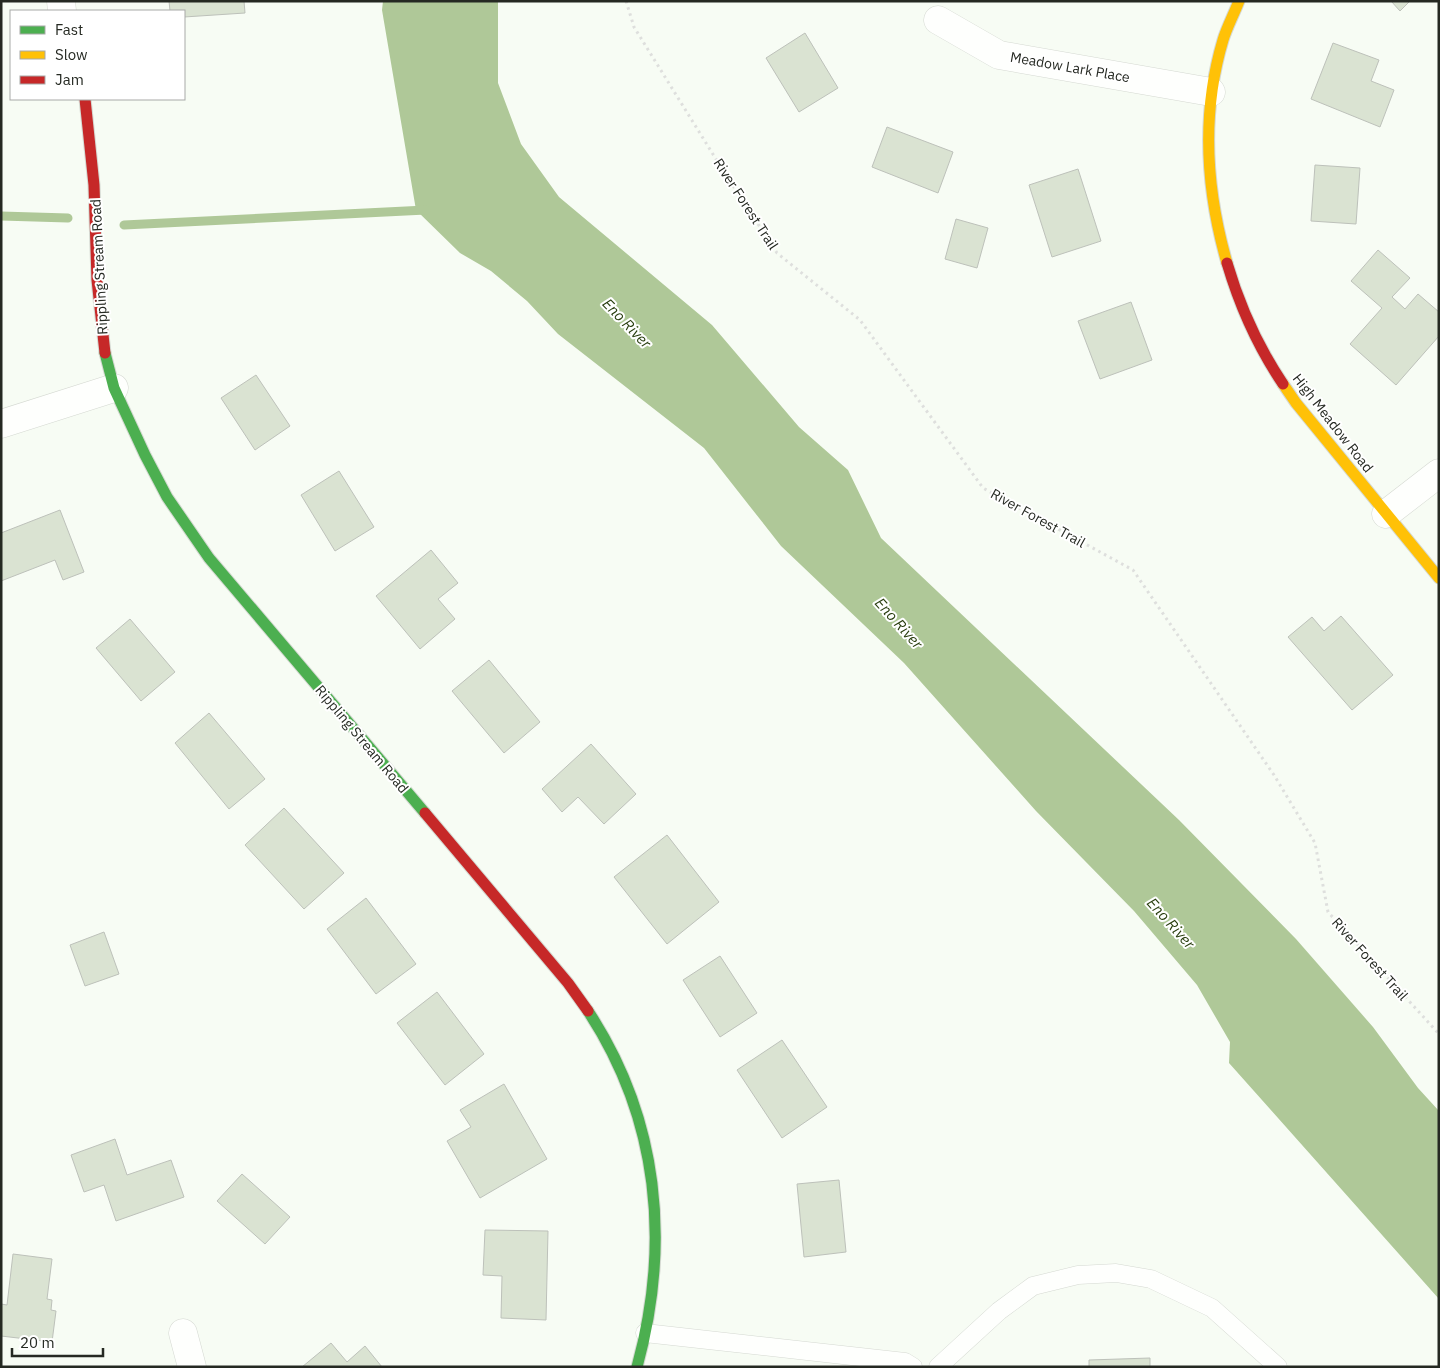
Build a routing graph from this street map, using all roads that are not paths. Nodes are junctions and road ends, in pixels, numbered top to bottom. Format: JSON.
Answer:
{"nodes":[{"id":1,"x":1239,"y":1,"type":"edge"},
{"id":2,"x":938,"y":20,"type":"dead end"},
{"id":3,"x":1211,"y":92,"type":"junction"},
{"id":4,"x":85,"y":100,"type":"edge"},
{"id":5,"x":114,"y":388,"type":"junction"},
{"id":6,"x":1,"y":424,"type":"edge"},
{"id":7,"x":1439,"y":473,"type":"edge"},
{"id":8,"x":1386,"y":514,"type":"junction"},
{"id":9,"x":1439,"y":578,"type":"edge"},
{"id":10,"x":183,"y":1333,"type":"dead end"},
{"id":11,"x":645,"y":1333,"type":"junction"},
{"id":12,"x":192,"y":1367,"type":"edge"},
{"id":13,"x":637,"y":1367,"type":"edge"},
{"id":14,"x":913,"y":1367,"type":"edge"},
{"id":15,"x":938,"y":1367,"type":"edge"},
{"id":16,"x":1278,"y":1367,"type":"edge"}],
"edges":[{"from":1,"to":3,"type":"street","name":"High Meadow Road"},
{"from":2,"to":3,"type":"street","name":"Meadow Lark Place"},
{"from":3,"to":8,"type":"street","name":"High Meadow Road"},
{"from":4,"to":5,"type":"street","name":"Rippling Stream Road"},
{"from":5,"to":6,"type":"street"},
{"from":5,"to":11,"type":"street","name":"Rippling Stream Road"},
{"from":7,"to":8,"type":"street"},
{"from":8,"to":9,"type":"street","name":"High Meadow Road"},
{"from":10,"to":12,"type":"street"},
{"from":11,"to":13,"type":"street","name":"Rippling Stream Road"},
{"from":11,"to":14,"type":"lane"},
{"from":15,"to":16,"type":"lane"}]}
